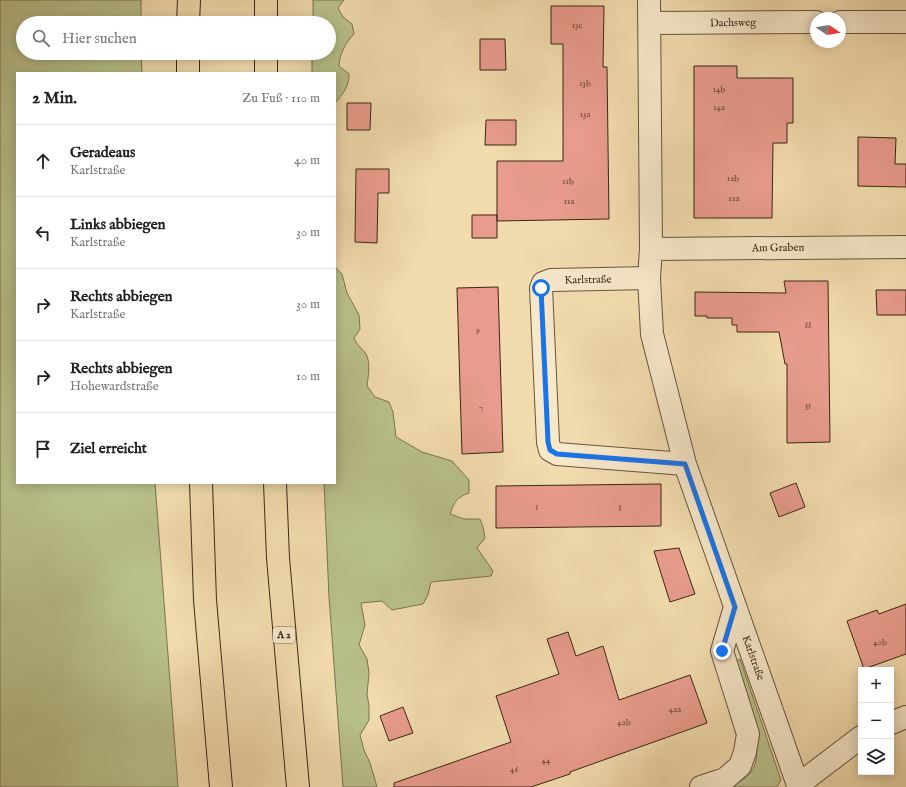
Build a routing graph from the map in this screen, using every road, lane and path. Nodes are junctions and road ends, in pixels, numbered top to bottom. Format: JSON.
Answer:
{"nodes":[{"id":1,"x":189,"y":0,"type":"edge"},
{"id":2,"x":266,"y":0,"type":"edge"},
{"id":3,"x":649,"y":0,"type":"edge"},
{"id":4,"x":188,"y":16,"type":"edge"},
{"id":5,"x":266,"y":16,"type":"edge"},
{"id":6,"x":810,"y":22,"type":"edge"},
{"id":7,"x":846,"y":22,"type":"edge"},
{"id":8,"x":906,"y":22,"type":"edge"},
{"id":9,"x":650,"y":24,"type":"junction"},
{"id":10,"x":188,"y":60,"type":"edge"},
{"id":11,"x":266,"y":60,"type":"edge"},
{"id":12,"x":188,"y":72,"type":"edge"},
{"id":13,"x":266,"y":72,"type":"edge"},
{"id":14,"x":906,"y":247,"type":"edge"},
{"id":15,"x":651,"y":249,"type":"junction"},
{"id":16,"x":650,"y":278,"type":"junction"},
{"id":17,"x":685,"y":464,"type":"junction"},
{"id":18,"x":201,"y":484,"type":"edge"},
{"id":19,"x":275,"y":484,"type":"edge"},
{"id":20,"x":735,"y":607,"type":"junction"},
{"id":21,"x":906,"y":717,"type":"edge"},
{"id":22,"x":894,"y":722,"type":"edge"},
{"id":23,"x":858,"y":739,"type":"edge"},
{"id":24,"x":220,"y":787,"type":"edge"},
{"id":25,"x":298,"y":787,"type":"edge"},
{"id":26,"x":701,"y":787,"type":"edge"}],
"edges":[{"from":1,"to":4,"type":"highway"},
{"from":2,"to":5,"type":"highway"},
{"from":3,"to":9,"type":"street","name":"Karlstraße"},
{"from":6,"to":9,"type":"street","name":"Dachsweg"},
{"from":7,"to":8,"type":"street"},
{"from":9,"to":15,"type":"street","name":"Karlstraße"},
{"from":10,"to":12,"type":"highway"},
{"from":11,"to":13,"type":"highway"},
{"from":14,"to":15,"type":"street","name":"Am Graben"},
{"from":15,"to":16,"type":"street","name":"Karlstraße"},
{"from":16,"to":17,"type":"street","name":"Karlstraße"},
{"from":16,"to":17,"type":"street","name":"Karlstraße"},
{"from":17,"to":20,"type":"street","name":"Karlstraße"},
{"from":18,"to":24,"type":"highway"},
{"from":19,"to":25,"type":"highway","number":"A 2"},
{"from":20,"to":23,"type":"street","name":"Karlstraße"},
{"from":20,"to":26,"type":"street"},
{"from":21,"to":22,"type":"street"}]}
